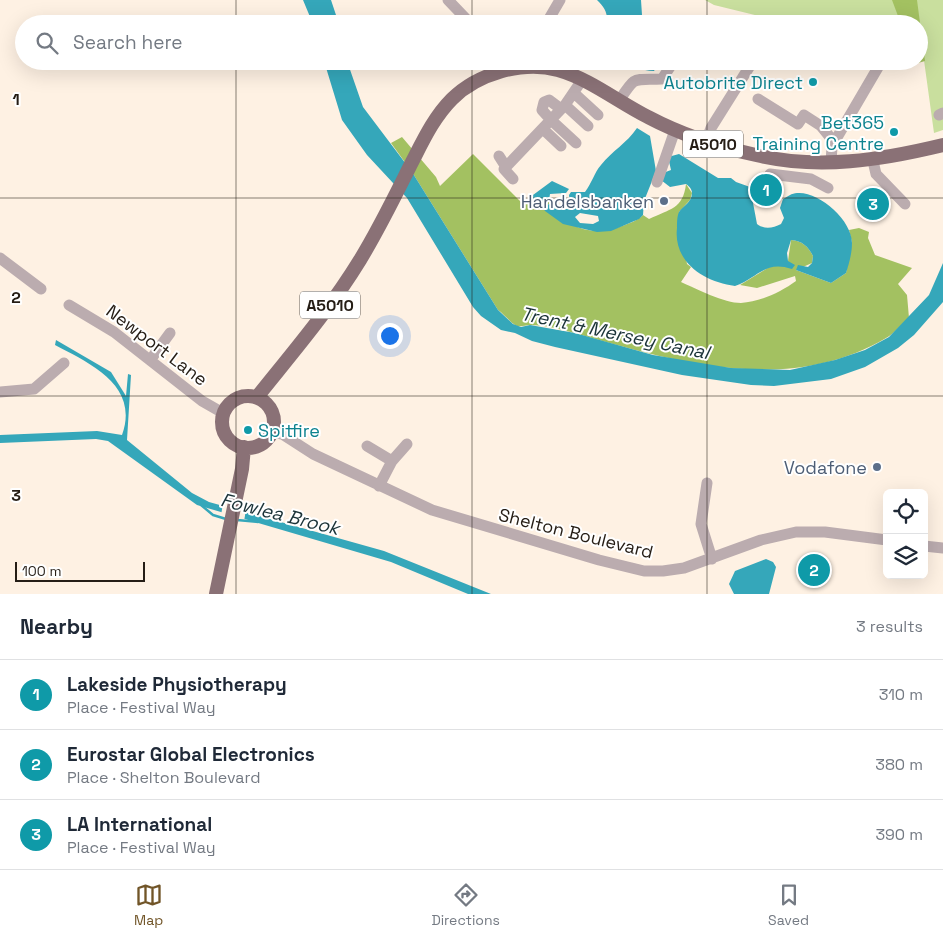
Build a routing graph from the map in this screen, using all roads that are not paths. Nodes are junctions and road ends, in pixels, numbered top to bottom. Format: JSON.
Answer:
{"nodes":[{"id":1,"x":448,"y":0,"type":"edge"},
{"id":2,"x":560,"y":0,"type":"edge"},
{"id":3,"x":463,"y":15,"type":"edge"},
{"id":4,"x":551,"y":15,"type":"edge"},
{"id":5,"x":490,"y":70,"type":"edge"},
{"id":6,"x":558,"y":70,"type":"edge"},
{"id":7,"x":668,"y":70,"type":"edge"},
{"id":8,"x":747,"y":70,"type":"edge"},
{"id":9,"x":876,"y":70,"type":"edge"},
{"id":10,"x":582,"y":80,"type":"junction"},
{"id":11,"x":574,"y":93,"type":"junction"},
{"id":12,"x":758,"y":99,"type":"dead end"},
{"id":13,"x":619,"y":101,"type":"junction"},
{"id":14,"x":563,"y":107,"type":"junction"},
{"id":15,"x":598,"y":115,"type":"dead end"},
{"id":16,"x":551,"y":120,"type":"junction"},
{"id":17,"x":588,"y":126,"type":"dead end"},
{"id":18,"x":542,"y":129,"type":"junction"},
{"id":19,"x":675,"y":130,"type":"junction"},
{"id":20,"x":706,"y":142,"type":"junction"},
{"id":21,"x":834,"y":142,"type":"junction"},
{"id":22,"x":576,"y":143,"type":"dead end"},
{"id":23,"x":561,"y":146,"type":"dead end"},
{"id":24,"x":943,"y":146,"type":"edge"},
{"id":25,"x":499,"y":156,"type":"dead end"},
{"id":26,"x":788,"y":160,"type":"junction"},
{"id":27,"x":872,"y":161,"type":"junction"},
{"id":28,"x":831,"y":163,"type":"junction"},
{"id":29,"x":506,"y":167,"type":"junction"},
{"id":30,"x":770,"y":174,"type":"dead end"},
{"id":31,"x":788,"y":178,"type":"junction"},
{"id":32,"x":513,"y":179,"type":"dead end"},
{"id":33,"x":657,"y":182,"type":"dead end"},
{"id":34,"x":828,"y":188,"type":"dead end"},
{"id":35,"x":905,"y":204,"type":"dead end"},
{"id":36,"x":0,"y":258,"type":"edge"},
{"id":37,"x":40,"y":290,"type":"dead end"},
{"id":38,"x":69,"y":304,"type":"dead end"},
{"id":39,"x":170,"y":333,"type":"dead end"},
{"id":40,"x":151,"y":359,"type":"junction"},
{"id":41,"x":64,"y":363,"type":"dead end"},
{"id":42,"x":0,"y":392,"type":"edge"},
{"id":43,"x":257,"y":397,"type":"junction"},
{"id":44,"x":224,"y":413,"type":"junction"},
{"id":45,"x":272,"y":432,"type":"junction"},
{"id":46,"x":407,"y":444,"type":"dead end"},
{"id":47,"x":367,"y":446,"type":"dead end"},
{"id":48,"x":244,"y":448,"type":"junction"},
{"id":49,"x":392,"y":461,"type":"junction"},
{"id":50,"x":707,"y":483,"type":"dead end"},
{"id":51,"x":379,"y":486,"type":"junction"},
{"id":52,"x":883,"y":539,"type":"edge"},
{"id":53,"x":928,"y":546,"type":"edge"},
{"id":54,"x":943,"y":548,"type":"edge"},
{"id":55,"x":712,"y":559,"type":"junction"},
{"id":56,"x":216,"y":594,"type":"edge"}],
"edges":[{"from":1,"to":3,"type":"street"},
{"from":2,"to":4,"type":"street"},
{"from":5,"to":43,"type":"main road","number":"A5010"},
{"from":6,"to":10,"type":"main road","number":"A5010"},
{"from":7,"to":13,"type":"street"},
{"from":8,"to":20,"type":"street"},
{"from":9,"to":21,"type":"street"},
{"from":10,"to":11,"type":"street"},
{"from":10,"to":13,"type":"main road","number":"A5010"},
{"from":11,"to":14,"type":"street"},
{"from":11,"to":15,"type":"street"},
{"from":12,"to":21,"type":"street"},
{"from":13,"to":19,"type":"main road","number":"A5010"},
{"from":14,"to":16,"type":"street"},
{"from":14,"to":16,"type":"street"},
{"from":14,"to":17,"type":"street"},
{"from":16,"to":18,"type":"street"},
{"from":16,"to":22,"type":"street"},
{"from":18,"to":23,"type":"street"},
{"from":18,"to":29,"type":"street"},
{"from":19,"to":20,"type":"main road","number":"A5010"},
{"from":19,"to":33,"type":"street"},
{"from":20,"to":26,"type":"main road","number":"A5010"},
{"from":21,"to":28,"type":"street"},
{"from":24,"to":27,"type":"main road","number":"A5010"},
{"from":25,"to":29,"type":"street"},
{"from":26,"to":28,"type":"main road","number":"A5010"},
{"from":26,"to":31,"type":"street"},
{"from":27,"to":28,"type":"main road","number":"A5010"},
{"from":27,"to":35,"type":"street"},
{"from":29,"to":32,"type":"street"},
{"from":30,"to":31,"type":"street"},
{"from":31,"to":34,"type":"street"},
{"from":36,"to":37,"type":"street"},
{"from":38,"to":40,"type":"street","name":"Newport Lane"},
{"from":39,"to":40,"type":"street"},
{"from":40,"to":44,"type":"street","name":"Newport Lane"},
{"from":41,"to":42,"type":"street"},
{"from":43,"to":44,"type":"main road"},
{"from":43,"to":45,"type":"main road"},
{"from":44,"to":48,"type":"main road"},
{"from":45,"to":48,"type":"main road"},
{"from":45,"to":51,"type":"street","name":"Shelton Boulevard"},
{"from":46,"to":49,"type":"street"},
{"from":47,"to":49,"type":"street"},
{"from":48,"to":56,"type":"main road"},
{"from":49,"to":51,"type":"street"},
{"from":50,"to":55,"type":"street"},
{"from":51,"to":55,"type":"street","name":"Shelton Boulevard"},
{"from":52,"to":55,"type":"street","name":"Shelton Boulevard"},
{"from":53,"to":54,"type":"street"}]}
